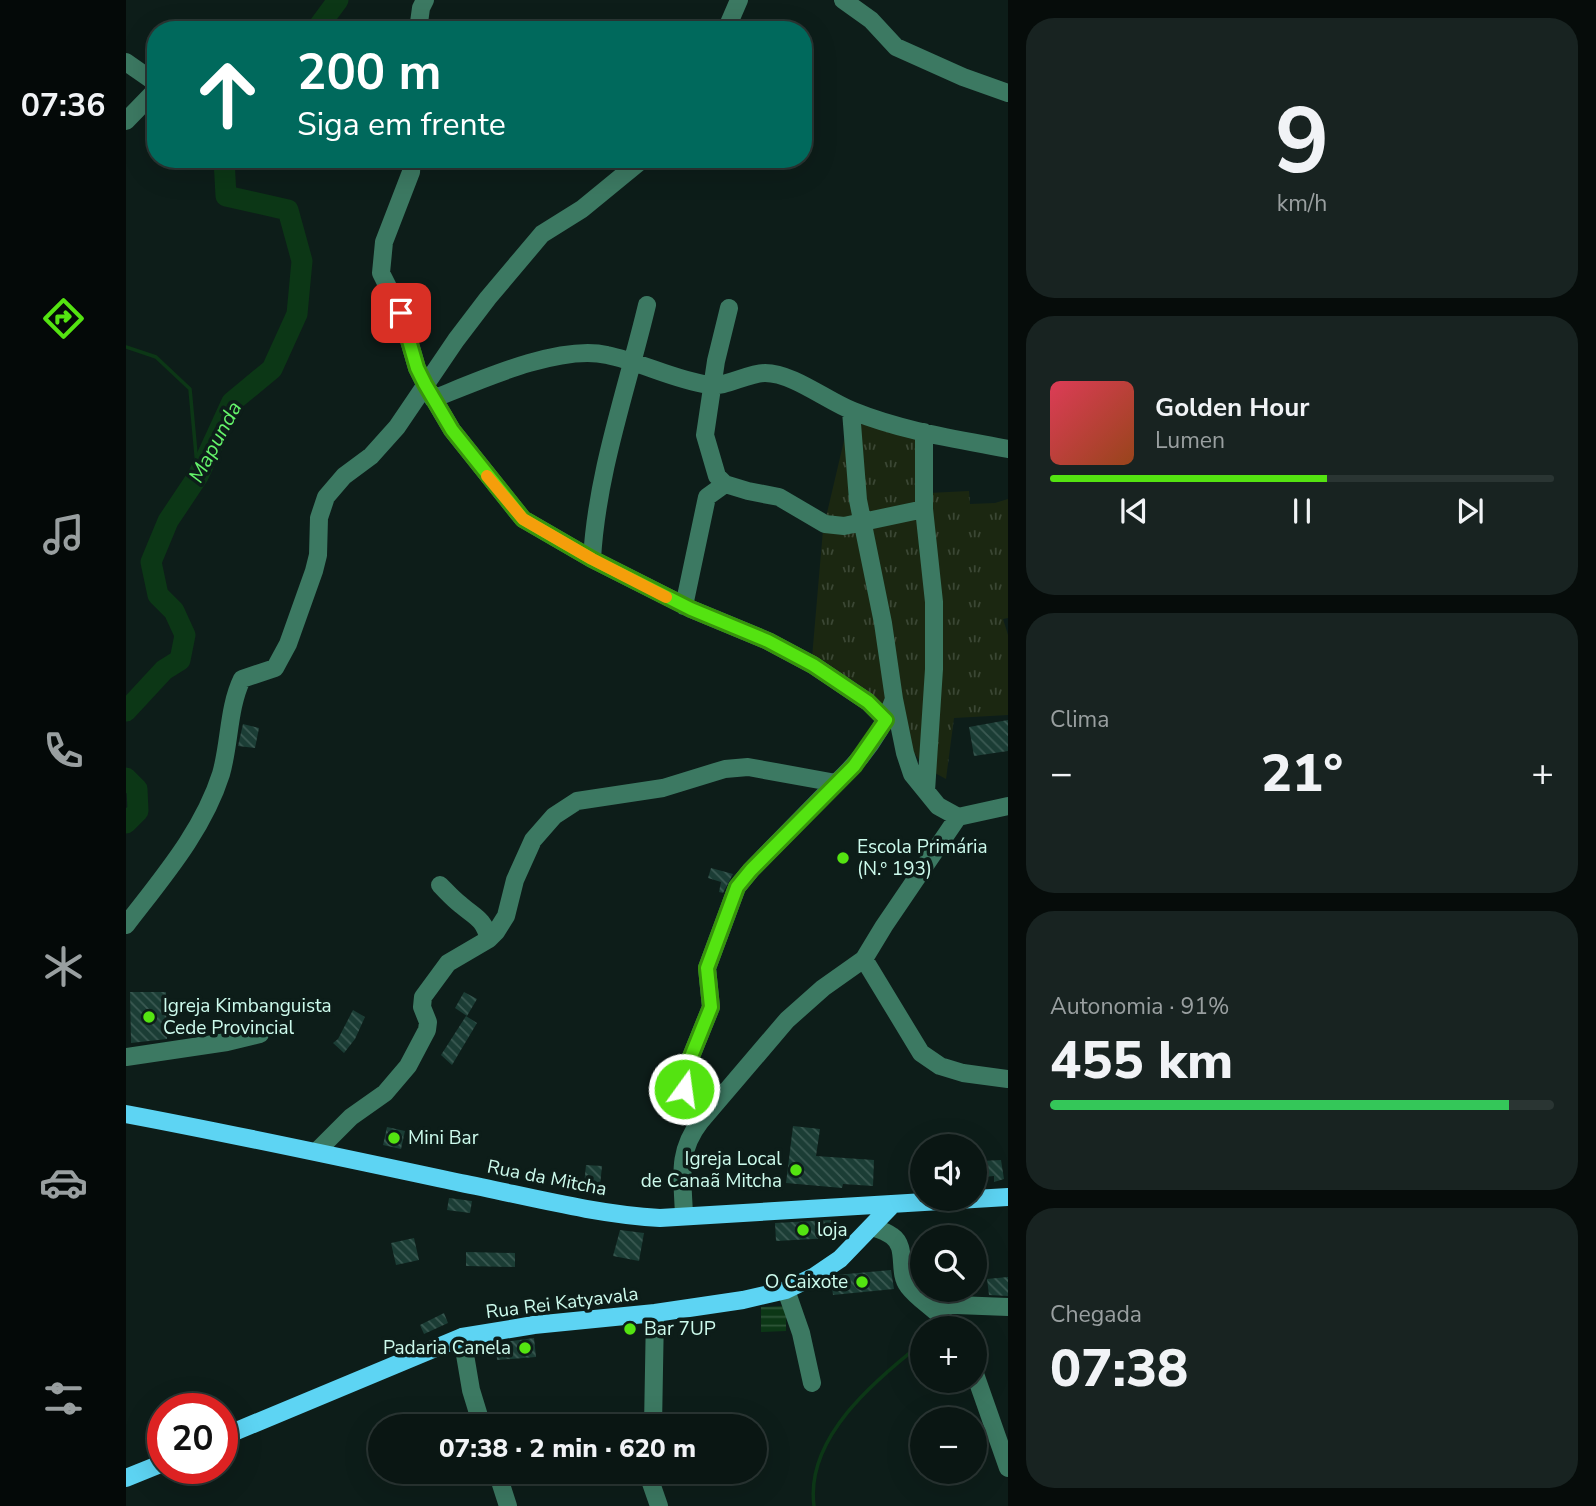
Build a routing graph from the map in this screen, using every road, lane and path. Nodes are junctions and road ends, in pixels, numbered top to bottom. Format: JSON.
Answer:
{"nodes":[{"id":1,"x":425,"y":0,"type":"edge"},
{"id":2,"x":739,"y":0,"type":"edge"},
{"id":3,"x":843,"y":0,"type":"edge"},
{"id":4,"x":419,"y":21,"type":"edge"},
{"id":5,"x":730,"y":21,"type":"edge"},
{"id":6,"x":126,"y":62,"type":"edge"},
{"id":7,"x":147,"y":77,"type":"edge"},
{"id":8,"x":1008,"y":93,"type":"edge"},
{"id":9,"x":147,"y":99,"type":"edge"},
{"id":10,"x":126,"y":121,"type":"edge"},
{"id":11,"x":411,"y":168,"type":"edge"},
{"id":12,"x":632,"y":168,"type":"edge"},
{"id":13,"x":647,"y":305,"type":"dead end"},
{"id":14,"x":729,"y":308,"type":"dead end"},
{"id":15,"x":634,"y":362,"type":"junction"},
{"id":16,"x":712,"y":386,"type":"junction"},
{"id":17,"x":429,"y":391,"type":"junction"},
{"id":18,"x":850,"y":411,"type":"junction"},
{"id":19,"x":924,"y":432,"type":"junction"},
{"id":20,"x":1008,"y":449,"type":"edge"},
{"id":21,"x":725,"y":484,"type":"junction"},
{"id":22,"x":924,"y":509,"type":"junction"},
{"id":23,"x":862,"y":522,"type":"junction"},
{"id":24,"x":592,"y":559,"type":"junction"},
{"id":25,"x":684,"y":606,"type":"junction"},
{"id":26,"x":894,"y":699,"type":"junction"},
{"id":27,"x":886,"y":720,"type":"junction"},
{"id":28,"x":836,"y":783,"type":"junction"},
{"id":29,"x":926,"y":791,"type":"junction"},
{"id":30,"x":1008,"y":806,"type":"edge"},
{"id":31,"x":958,"y":817,"type":"junction"},
{"id":32,"x":440,"y":885,"type":"dead end"},
{"id":33,"x":126,"y":925,"type":"edge"},
{"id":34,"x":489,"y":939,"type":"junction"},
{"id":35,"x":864,"y":959,"type":"junction"},
{"id":36,"x":260,"y":1034,"type":"dead end"},
{"id":37,"x":126,"y":1056,"type":"edge"},
{"id":38,"x":1008,"y":1079,"type":"edge"},
{"id":39,"x":126,"y":1114,"type":"edge"},
{"id":40,"x":700,"y":1122,"type":"junction"},
{"id":41,"x":317,"y":1151,"type":"junction"},
{"id":42,"x":1008,"y":1197,"type":"edge"},
{"id":43,"x":893,"y":1204,"type":"junction"},
{"id":44,"x":684,"y":1216,"type":"junction"},
{"id":45,"x":872,"y":1227,"type":"junction"},
{"id":46,"x":786,"y":1290,"type":"junction"},
{"id":47,"x":930,"y":1304,"type":"junction"},
{"id":48,"x":1008,"y":1307,"type":"edge"},
{"id":49,"x":655,"y":1313,"type":"junction"},
{"id":50,"x":940,"y":1316,"type":"edge"},
{"id":51,"x":461,"y":1337,"type":"junction"},
{"id":52,"x":812,"y":1383,"type":"dead end"},
{"id":53,"x":982,"y":1393,"type":"edge"},
{"id":54,"x":478,"y":1414,"type":"edge"},
{"id":55,"x":654,"y":1414,"type":"edge"},
{"id":56,"x":238,"y":1430,"type":"edge"},
{"id":57,"x":1008,"y":1468,"type":"edge"},
{"id":58,"x":147,"y":1469,"type":"edge"},
{"id":59,"x":126,"y":1478,"type":"edge"},
{"id":60,"x":500,"y":1484,"type":"edge"},
{"id":61,"x":651,"y":1484,"type":"edge"},
{"id":62,"x":504,"y":1503,"type":"edge"},
{"id":63,"x":659,"y":1506,"type":"edge"}],
"edges":[{"from":1,"to":4,"type":"street"},
{"from":2,"to":5,"type":"street"},
{"from":3,"to":8,"type":"street"},
{"from":6,"to":7,"type":"street"},
{"from":9,"to":10,"type":"street"},
{"from":11,"to":17,"type":"street"},
{"from":12,"to":17,"type":"street"},
{"from":13,"to":15,"type":"street"},
{"from":14,"to":16,"type":"street"},
{"from":15,"to":16,"type":"street"},
{"from":15,"to":17,"type":"street"},
{"from":15,"to":24,"type":"street"},
{"from":16,"to":18,"type":"street"},
{"from":16,"to":21,"type":"street"},
{"from":17,"to":24,"type":"street"},
{"from":17,"to":33,"type":"street"},
{"from":18,"to":19,"type":"street"},
{"from":18,"to":23,"type":"street"},
{"from":19,"to":20,"type":"street"},
{"from":19,"to":22,"type":"street"},
{"from":21,"to":23,"type":"street"},
{"from":21,"to":25,"type":"street"},
{"from":22,"to":23,"type":"street"},
{"from":22,"to":29,"type":"street"},
{"from":23,"to":26,"type":"street"},
{"from":24,"to":25,"type":"street"},
{"from":25,"to":27,"type":"street"},
{"from":26,"to":27,"type":"street"},
{"from":26,"to":29,"type":"street"},
{"from":27,"to":28,"type":"street"},
{"from":28,"to":34,"type":"street"},
{"from":28,"to":40,"type":"street"},
{"from":29,"to":31,"type":"street"},
{"from":30,"to":31,"type":"street"},
{"from":31,"to":35,"type":"street"},
{"from":32,"to":34,"type":"street"},
{"from":34,"to":41,"type":"street"},
{"from":35,"to":38,"type":"street"},
{"from":35,"to":40,"type":"street"},
{"from":36,"to":37,"type":"street"},
{"from":39,"to":41,"type":"main road","name":"Rua da Mitcha"},
{"from":40,"to":44,"type":"street"},
{"from":41,"to":44,"type":"main road","name":"Rua da Mitcha"},
{"from":42,"to":43,"type":"main road","name":"Rua da Mitcha"},
{"from":43,"to":44,"type":"main road","name":"Rua da Mitcha"},
{"from":43,"to":45,"type":"main road","name":"Rua Rei Katyavala"},
{"from":45,"to":46,"type":"main road","name":"Rua Rei Katyavala"},
{"from":45,"to":47,"type":"street"},
{"from":46,"to":49,"type":"main road","name":"Rua Rei Katyavala"},
{"from":46,"to":52,"type":"street"},
{"from":47,"to":48,"type":"street"},
{"from":47,"to":50,"type":"street"},
{"from":49,"to":51,"type":"main road","name":"Rua Rei Katyavala"},
{"from":49,"to":55,"type":"street"},
{"from":51,"to":54,"type":"street"},
{"from":51,"to":56,"type":"main road","name":"Rua Rei Katyavala"},
{"from":53,"to":57,"type":"street"},
{"from":58,"to":59,"type":"main road"},
{"from":60,"to":62,"type":"street"},
{"from":61,"to":63,"type":"street"}]}
